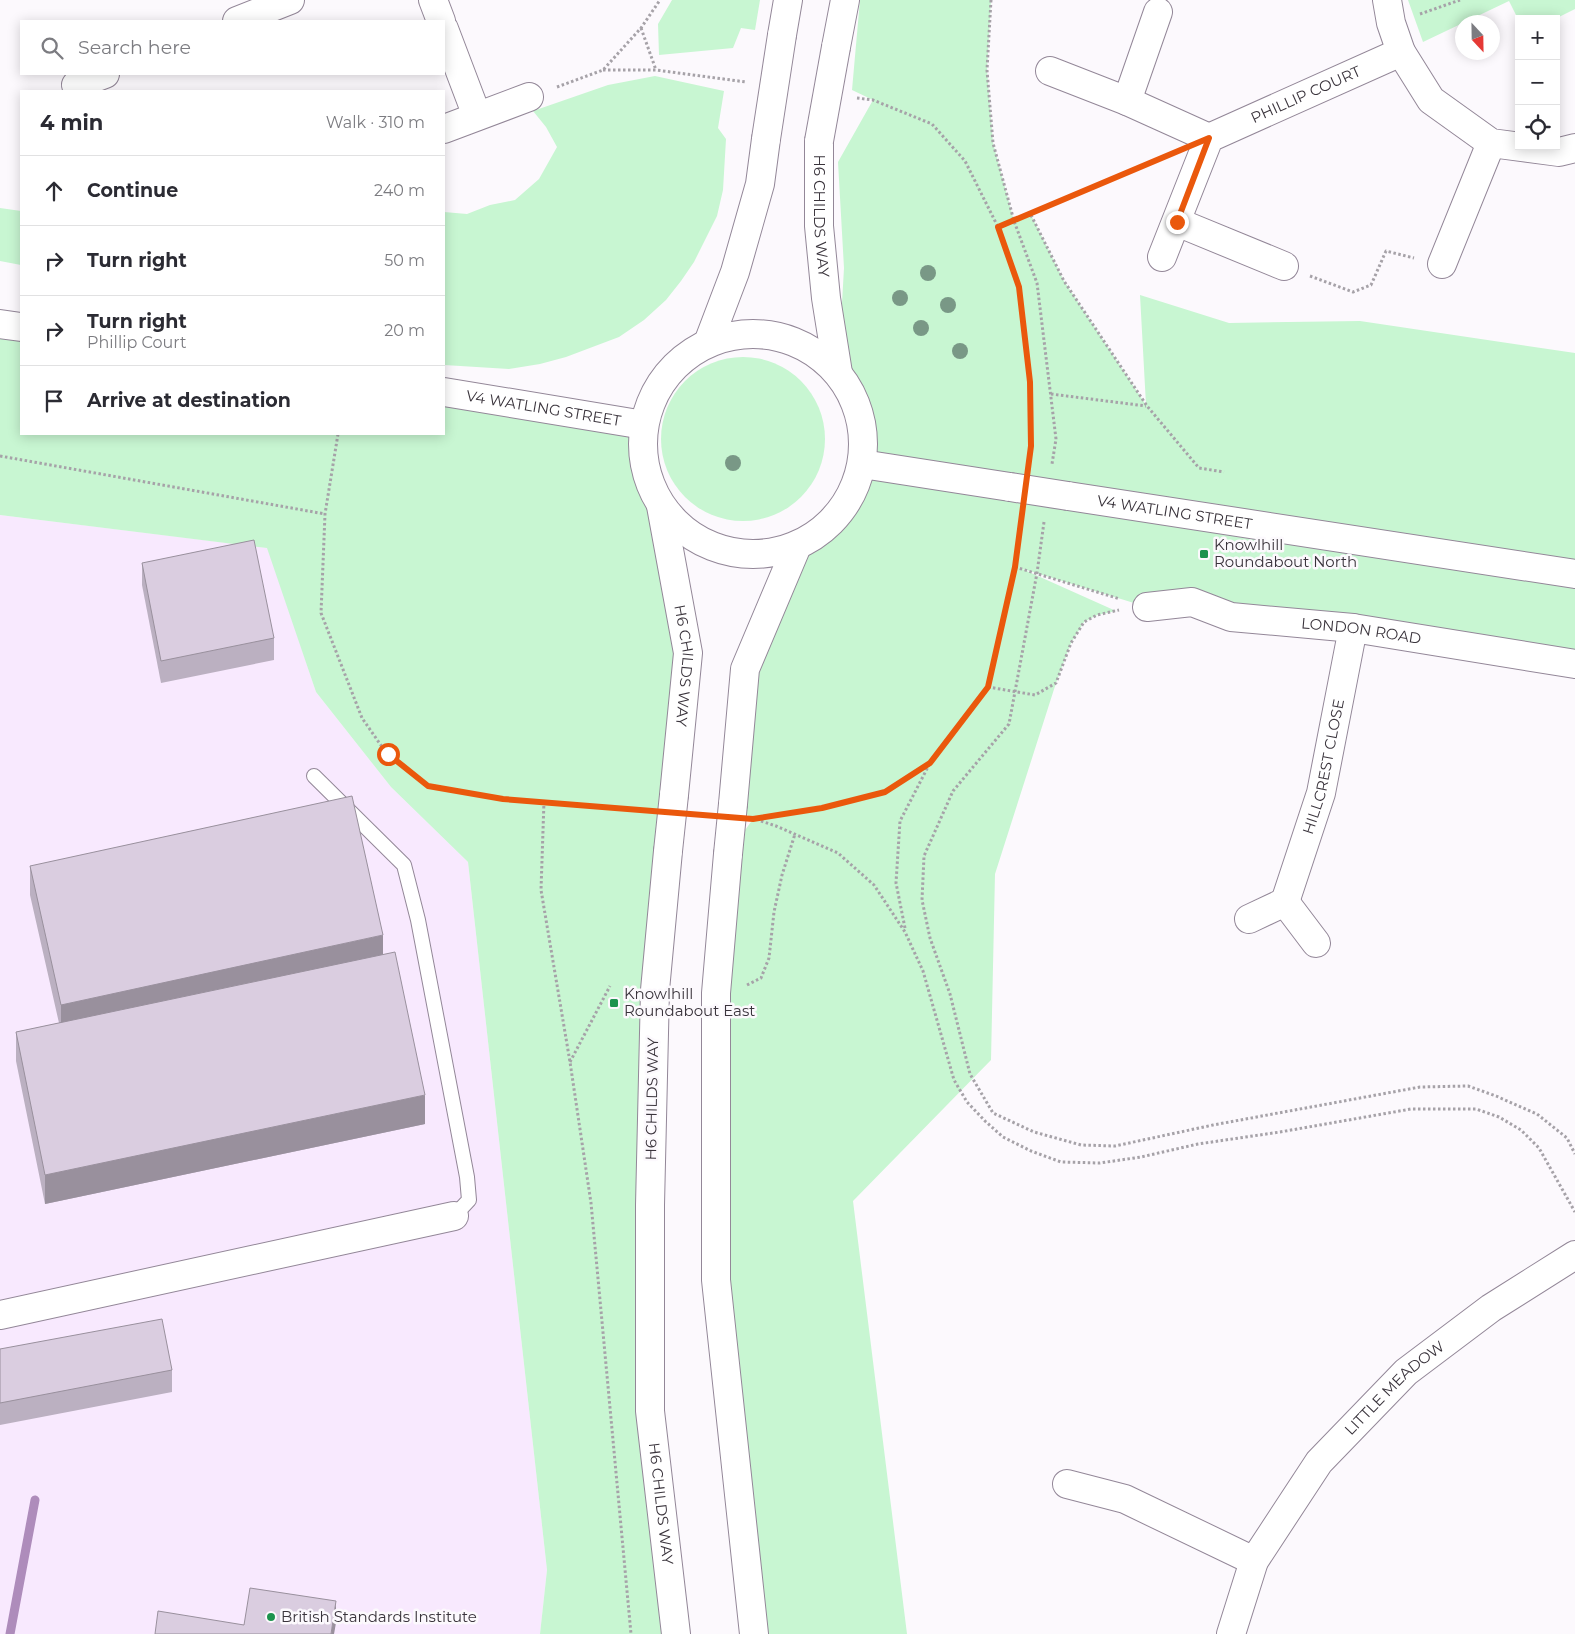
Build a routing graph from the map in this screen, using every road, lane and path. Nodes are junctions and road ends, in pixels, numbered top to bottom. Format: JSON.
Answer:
{"nodes":[{"id":1,"x":290,"y":0,"type":"edge"},
{"id":2,"x":433,"y":0,"type":"edge"},
{"id":3,"x":660,"y":0,"type":"edge"},
{"id":4,"x":788,"y":0,"type":"edge"},
{"id":5,"x":845,"y":0,"type":"edge"},
{"id":6,"x":991,"y":0,"type":"edge"},
{"id":7,"x":1460,"y":0,"type":"edge"},
{"id":8,"x":1158,"y":12,"type":"dead end"},
{"id":9,"x":1389,"y":12,"type":"edge"},
{"id":10,"x":240,"y":20,"type":"edge"},
{"id":11,"x":441,"y":20,"type":"edge"},
{"id":12,"x":641,"y":28,"type":"junction"},
{"id":13,"x":445,"y":32,"type":"edge"},
{"id":14,"x":1401,"y":52,"type":"junction"},
{"id":15,"x":603,"y":70,"type":"junction"},
{"id":16,"x":656,"y":70,"type":"junction"},
{"id":17,"x":1050,"y":71,"type":"dead end"},
{"id":18,"x":102,"y":75,"type":"edge"},
{"id":19,"x":755,"y":84,"type":"dead end"},
{"id":20,"x":76,"y":85,"type":"dead end"},
{"id":21,"x":529,"y":97,"type":"joint"},
{"id":22,"x":854,"y":97,"type":"dead end"},
{"id":23,"x":1126,"y":101,"type":"junction"},
{"id":24,"x":477,"y":116,"type":"junction"},
{"id":25,"x":445,"y":129,"type":"edge"},
{"id":26,"x":1209,"y":138,"type":"junction"},
{"id":27,"x":1491,"y":143,"type":"junction"},
{"id":28,"x":1575,"y":148,"type":"edge"},
{"id":29,"x":1031,"y":215,"type":"junction"},
{"id":30,"x":1014,"y":221,"type":"junction"},
{"id":31,"x":1177,"y":222,"type":"junction"},
{"id":32,"x":998,"y":227,"type":"junction"},
{"id":33,"x":1162,"y":257,"type":"dead end"},
{"id":34,"x":1442,"y":264,"type":"joint"},
{"id":35,"x":1284,"y":266,"type":"joint"},
{"id":36,"x":0,"y":324,"type":"edge"},
{"id":37,"x":20,"y":328,"type":"edge"},
{"id":38,"x":708,"y":343,"type":"junction"},
{"id":39,"x":838,"y":373,"type":"junction"},
{"id":40,"x":445,"y":392,"type":"edge"},
{"id":41,"x":1051,"y":394,"type":"junction"},
{"id":42,"x":1147,"y":406,"type":"junction"},
{"id":43,"x":644,"y":425,"type":"junction"},
{"id":44,"x":338,"y":435,"type":"edge"},
{"id":45,"x":0,"y":456,"type":"edge"},
{"id":46,"x":862,"y":464,"type":"junction"},
{"id":47,"x":1029,"y":465,"type":"dead end"},
{"id":48,"x":1052,"y":467,"type":"dead end"},
{"id":49,"x":1224,"y":472,"type":"dead end"},
{"id":50,"x":661,"y":506,"type":"junction"},
{"id":51,"x":1022,"y":511,"type":"dead end"},
{"id":52,"x":325,"y":514,"type":"junction"},
{"id":53,"x":1045,"y":515,"type":"dead end"},
{"id":54,"x":797,"y":546,"type":"junction"},
{"id":55,"x":1015,"y":567,"type":"junction"},
{"id":56,"x":1037,"y":573,"type":"junction"},
{"id":57,"x":1575,"y":574,"type":"edge"},
{"id":58,"x":1147,"y":607,"type":"junction"},
{"id":59,"x":1353,"y":628,"type":"junction"},
{"id":60,"x":1575,"y":664,"type":"edge"},
{"id":61,"x":988,"y":687,"type":"junction"},
{"id":62,"x":1015,"y":692,"type":"junction"},
{"id":63,"x":930,"y":763,"type":"junction"},
{"id":64,"x":314,"y":776,"type":"dead end"},
{"id":65,"x":544,"y":801,"type":"junction"},
{"id":66,"x":650,"y":810,"type":"dead end"},
{"id":67,"x":795,"y":834,"type":"junction"},
{"id":68,"x":1285,"y":902,"type":"junction"},
{"id":69,"x":1249,"y":919,"type":"dead end"},
{"id":70,"x":905,"y":932,"type":"junction"},
{"id":71,"x":1316,"y":943,"type":"dead end"},
{"id":72,"x":741,"y":985,"type":"dead end"},
{"id":73,"x":610,"y":986,"type":"dead end"},
{"id":74,"x":570,"y":1062,"type":"junction"},
{"id":75,"x":1575,"y":1154,"type":"edge"},
{"id":76,"x":1575,"y":1212,"type":"edge"},
{"id":77,"x":454,"y":1216,"type":"joint"},
{"id":78,"x":1575,"y":1255,"type":"edge"},
{"id":79,"x":0,"y":1315,"type":"edge"},
{"id":80,"x":1067,"y":1484,"type":"dead end"},
{"id":81,"x":1254,"y":1561,"type":"junction"},
{"id":82,"x":631,"y":1634,"type":"edge"},
{"id":83,"x":676,"y":1634,"type":"edge"},
{"id":84,"x":754,"y":1634,"type":"edge"},
{"id":85,"x":1231,"y":1634,"type":"edge"}],
"edges":[{"from":1,"to":10,"type":"street"},
{"from":2,"to":11,"type":"street"},
{"from":3,"to":12,"type":"path"},
{"from":4,"to":38,"type":"street","bridge":true},
{"from":5,"to":39,"type":"street","name":"H6 CHILDS WAY","bridge":true},
{"from":6,"to":30,"type":"path"},
{"from":7,"to":9,"type":"path"},
{"from":8,"to":23,"type":"street"},
{"from":9,"to":14,"type":"street"},
{"from":12,"to":15,"type":"path"},
{"from":12,"to":16,"type":"path"},
{"from":13,"to":24,"type":"street"},
{"from":14,"to":26,"type":"street","name":"PHILLIP COURT"},
{"from":14,"to":27,"type":"street"},
{"from":15,"to":16,"type":"path"},
{"from":15,"to":21,"type":"path"},
{"from":16,"to":19,"type":"path"},
{"from":17,"to":23,"type":"street"},
{"from":18,"to":20,"type":"street"},
{"from":21,"to":24,"type":"street"},
{"from":22,"to":32,"type":"path"},
{"from":23,"to":26,"type":"street"},
{"from":24,"to":25,"type":"street"},
{"from":26,"to":29,"type":"path"},
{"from":26,"to":31,"type":"street"},
{"from":27,"to":28,"type":"street"},
{"from":27,"to":34,"type":"street"},
{"from":29,"to":30,"type":"path"},
{"from":29,"to":42,"type":"path"},
{"from":30,"to":32,"type":"path"},
{"from":30,"to":41,"type":"path"},
{"from":31,"to":33,"type":"street"},
{"from":31,"to":35,"type":"street"},
{"from":32,"to":47,"type":"path"},
{"from":34,"to":35,"type":"path"},
{"from":36,"to":37,"type":"street"},
{"from":38,"to":39,"type":"street"},
{"from":38,"to":43,"type":"street"},
{"from":39,"to":46,"type":"street"},
{"from":40,"to":43,"type":"street","name":"V4 WATLING STREET"},
{"from":41,"to":42,"type":"path"},
{"from":41,"to":48,"type":"path"},
{"from":42,"to":49,"type":"path"},
{"from":43,"to":50,"type":"street"},
{"from":44,"to":52,"type":"path"},
{"from":45,"to":52,"type":"path"},
{"from":46,"to":54,"type":"street"},
{"from":46,"to":57,"type":"street","name":"V4 WATLING STREET","bridge":true},
{"from":50,"to":54,"type":"street"},
{"from":50,"to":83,"type":"street","name":"H6 CHILDS WAY","bridge":true},
{"from":51,"to":55,"type":"path"},
{"from":52,"to":65,"type":"path"},
{"from":53,"to":56,"type":"path"},
{"from":54,"to":84,"type":"street","bridge":true},
{"from":55,"to":56,"type":"path"},
{"from":55,"to":61,"type":"path"},
{"from":56,"to":58,"type":"path"},
{"from":56,"to":62,"type":"path"},
{"from":58,"to":59,"type":"street","name":"LONDON ROAD"},
{"from":58,"to":62,"type":"path"},
{"from":59,"to":60,"type":"street","name":"LONDON ROAD"},
{"from":59,"to":68,"type":"street","name":"HILLCREST CLOSE"},
{"from":61,"to":62,"type":"path"},
{"from":61,"to":63,"type":"path"},
{"from":62,"to":75,"type":"path"},
{"from":63,"to":67,"type":"path"},
{"from":63,"to":70,"type":"path"},
{"from":64,"to":77,"type":"lane"},
{"from":65,"to":66,"type":"path"},
{"from":65,"to":74,"type":"path"},
{"from":67,"to":70,"type":"path"},
{"from":67,"to":72,"type":"path"},
{"from":68,"to":69,"type":"street"},
{"from":68,"to":71,"type":"street"},
{"from":70,"to":76,"type":"path"},
{"from":73,"to":74,"type":"path"},
{"from":74,"to":82,"type":"path"},
{"from":77,"to":79,"type":"street"},
{"from":78,"to":81,"type":"street","name":"LITTLE MEADOW"},
{"from":80,"to":81,"type":"street"},
{"from":81,"to":85,"type":"street","name":"LITTLE MEADOW"}]}
